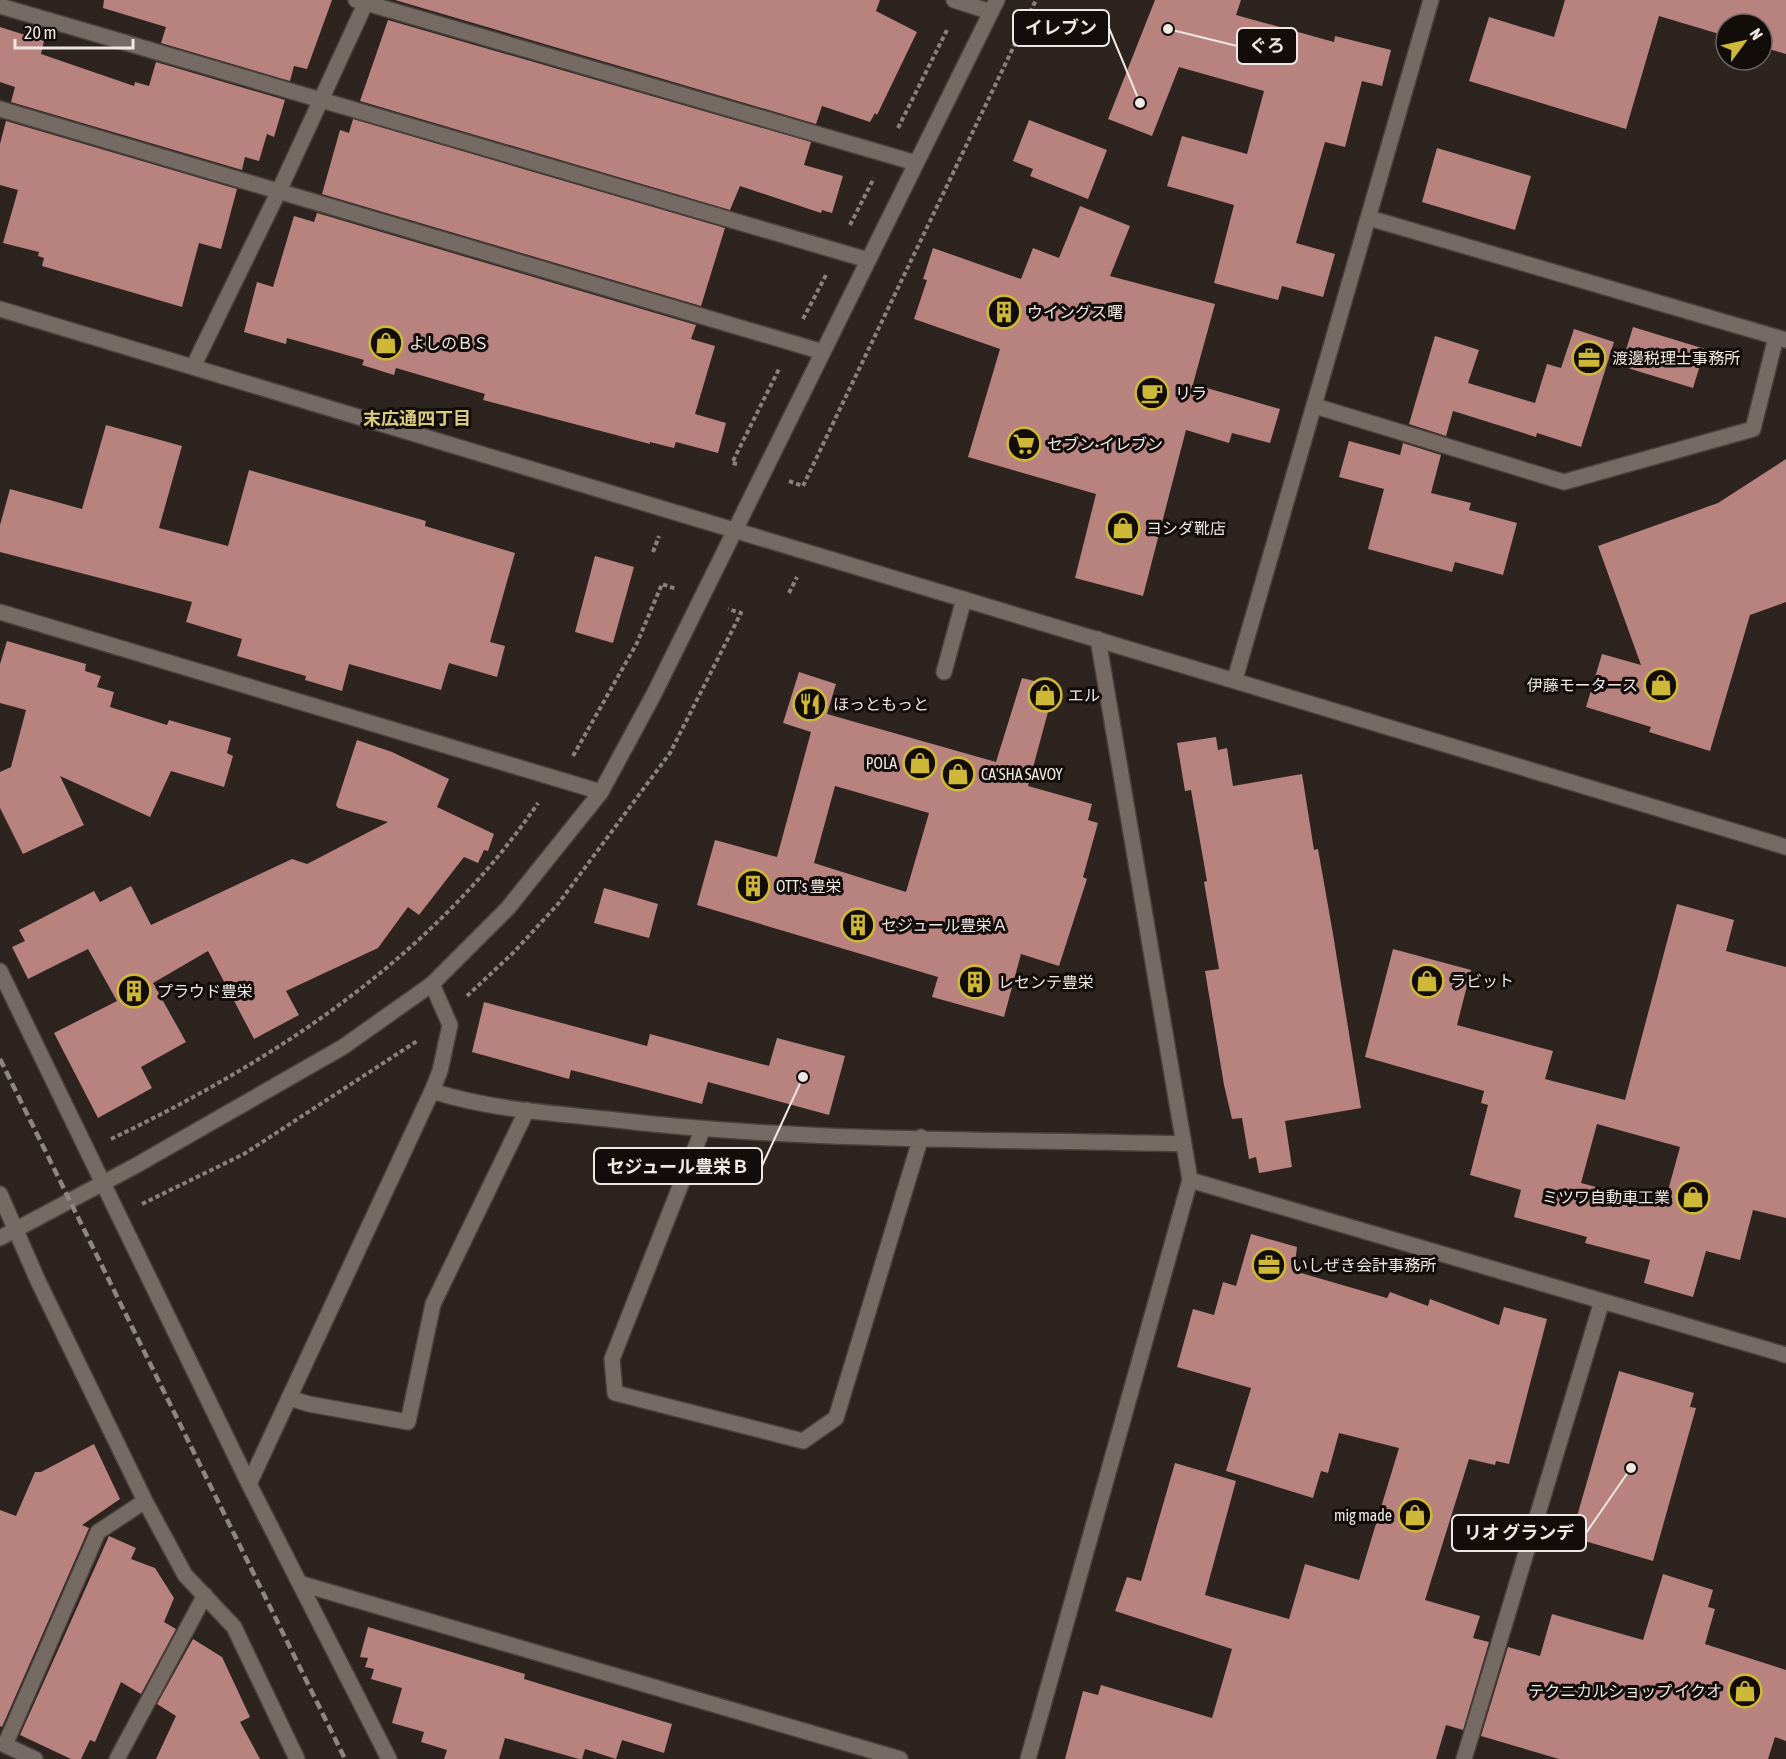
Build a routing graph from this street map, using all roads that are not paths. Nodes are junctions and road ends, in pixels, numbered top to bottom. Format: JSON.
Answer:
{"nodes":[{"id":1,"x":954,"y":0,"type":"edge"},
{"id":2,"x":1431,"y":0,"type":"edge"},
{"id":3,"x":363,"y":1,"type":"edge"},
{"id":4,"x":0,"y":6,"type":"edge"},
{"id":5,"x":994,"y":6,"type":"edge"},
{"id":6,"x":322,"y":100,"type":"junction"},
{"id":7,"x":0,"y":109,"type":"edge"},
{"id":8,"x":916,"y":163,"type":"junction"},
{"id":9,"x":278,"y":193,"type":"junction"},
{"id":10,"x":1370,"y":218,"type":"junction"},
{"id":11,"x":868,"y":260,"type":"junction"},
{"id":12,"x":0,"y":309,"type":"edge"},
{"id":13,"x":1781,"y":339,"type":"edge"},
{"id":14,"x":823,"y":352,"type":"junction"},
{"id":15,"x":193,"y":367,"type":"junction"},
{"id":16,"x":1315,"y":406,"type":"junction"},
{"id":17,"x":735,"y":530,"type":"junction"},
{"id":18,"x":964,"y":599,"type":"junction"},
{"id":19,"x":0,"y":612,"type":"edge"},
{"id":20,"x":1098,"y":639,"type":"junction"},
{"id":21,"x":944,"y":672,"type":"dead end"},
{"id":22,"x":1235,"y":680,"type":"junction"},
{"id":23,"x":601,"y":792,"type":"junction"},
{"id":24,"x":1786,"y":846,"type":"edge"},
{"id":25,"x":0,"y":971,"type":"edge"},
{"id":26,"x":432,"y":984,"type":"junction"},
{"id":27,"x":432,"y":1091,"type":"junction"},
{"id":28,"x":527,"y":1110,"type":"junction"},
{"id":29,"x":702,"y":1131,"type":"junction"},
{"id":30,"x":921,"y":1137,"type":"junction"},
{"id":31,"x":1184,"y":1144,"type":"junction"},
{"id":32,"x":1190,"y":1180,"type":"junction"},
{"id":33,"x":104,"y":1181,"type":"junction"},
{"id":34,"x":0,"y":1194,"type":"edge"},
{"id":35,"x":17,"y":1228,"type":"junction"},
{"id":36,"x":0,"y":1238,"type":"edge"},
{"id":37,"x":1602,"y":1301,"type":"junction"},
{"id":38,"x":1786,"y":1355,"type":"edge"},
{"id":39,"x":289,"y":1398,"type":"junction"},
{"id":40,"x":249,"y":1484,"type":"junction"},
{"id":41,"x":146,"y":1501,"type":"junction"},
{"id":42,"x":302,"y":1584,"type":"junction"},
{"id":43,"x":206,"y":1595,"type":"junction"},
{"id":44,"x":35,"y":1759,"type":"edge"},
{"id":45,"x":117,"y":1759,"type":"edge"},
{"id":46,"x":297,"y":1759,"type":"edge"},
{"id":47,"x":389,"y":1759,"type":"edge"},
{"id":48,"x":900,"y":1759,"type":"edge"},
{"id":49,"x":1028,"y":1759,"type":"edge"},
{"id":50,"x":1464,"y":1759,"type":"edge"}],
"edges":[{"from":1,"to":5,"type":"street"},
{"from":2,"to":10,"type":"street"},
{"from":3,"to":6,"type":"street"},
{"from":3,"to":8,"type":"street"},
{"from":4,"to":6,"type":"street"},
{"from":5,"to":8,"type":"street"},
{"from":6,"to":9,"type":"street"},
{"from":6,"to":11,"type":"street"},
{"from":7,"to":9,"type":"street"},
{"from":8,"to":11,"type":"street"},
{"from":9,"to":14,"type":"street"},
{"from":9,"to":15,"type":"street"},
{"from":10,"to":13,"type":"street"},
{"from":10,"to":16,"type":"street"},
{"from":11,"to":14,"type":"street"},
{"from":12,"to":15,"type":"street"},
{"from":13,"to":16,"type":"street"},
{"from":14,"to":17,"type":"street"},
{"from":15,"to":17,"type":"street"},
{"from":16,"to":22,"type":"street"},
{"from":17,"to":18,"type":"street"},
{"from":17,"to":23,"type":"street"},
{"from":18,"to":20,"type":"street"},
{"from":18,"to":21,"type":"street"},
{"from":19,"to":23,"type":"street"},
{"from":20,"to":22,"type":"street"},
{"from":20,"to":31,"type":"street"},
{"from":22,"to":24,"type":"street"},
{"from":23,"to":26,"type":"street"},
{"from":25,"to":33,"type":"street"},
{"from":26,"to":27,"type":"street"},
{"from":26,"to":33,"type":"street"},
{"from":27,"to":28,"type":"street"},
{"from":27,"to":39,"type":"street"},
{"from":28,"to":29,"type":"street"},
{"from":28,"to":39,"type":"street"},
{"from":29,"to":30,"type":"street"},
{"from":29,"to":30,"type":"street"},
{"from":30,"to":31,"type":"street"},
{"from":31,"to":32,"type":"street"},
{"from":32,"to":37,"type":"street"},
{"from":32,"to":49,"type":"street"},
{"from":33,"to":35,"type":"street"},
{"from":33,"to":40,"type":"street"},
{"from":34,"to":35,"type":"street"},
{"from":35,"to":36,"type":"street"},
{"from":35,"to":41,"type":"street"},
{"from":37,"to":38,"type":"street"},
{"from":37,"to":50,"type":"street"},
{"from":39,"to":40,"type":"street"},
{"from":40,"to":42,"type":"street"},
{"from":41,"to":43,"type":"street"},
{"from":41,"to":44,"type":"street"},
{"from":42,"to":47,"type":"street"},
{"from":42,"to":48,"type":"street"},
{"from":43,"to":45,"type":"street"},
{"from":43,"to":46,"type":"street"}]}
